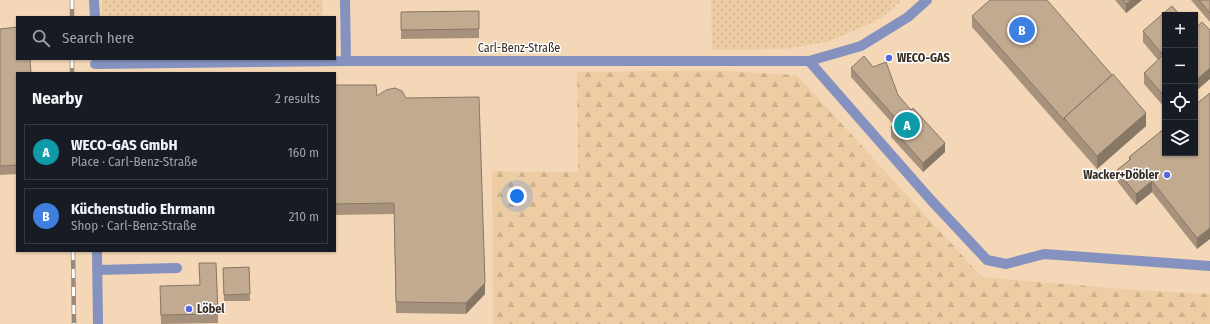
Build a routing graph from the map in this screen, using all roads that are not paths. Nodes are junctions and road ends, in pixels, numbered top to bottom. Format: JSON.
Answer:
{"nodes":[{"id":1,"x":94,"y":0,"type":"edge"},
{"id":2,"x":345,"y":0,"type":"edge"},
{"id":3,"x":927,"y":0,"type":"edge"},
{"id":4,"x":95,"y":16,"type":"edge"},
{"id":5,"x":346,"y":61,"type":"junction"},
{"id":6,"x":809,"y":61,"type":"junction"},
{"id":7,"x":95,"y":65,"type":"edge"},
{"id":8,"x":97,"y":252,"type":"edge"},
{"id":9,"x":1210,"y":266,"type":"edge"},
{"id":10,"x":177,"y":268,"type":"dead end"},
{"id":11,"x":97,"y":270,"type":"junction"},
{"id":12,"x":98,"y":324,"type":"edge"}],
"edges":[{"from":1,"to":4,"type":"street"},
{"from":2,"to":5,"type":"street"},
{"from":3,"to":6,"type":"street","name":"Carl-Benz-Straße"},
{"from":5,"to":6,"type":"street","name":"Carl-Benz-Straße"},
{"from":5,"to":7,"type":"street","name":"Carl-Benz-Straße"},
{"from":6,"to":9,"type":"street"},
{"from":8,"to":11,"type":"street"},
{"from":10,"to":11,"type":"street"},
{"from":11,"to":12,"type":"street"}]}
